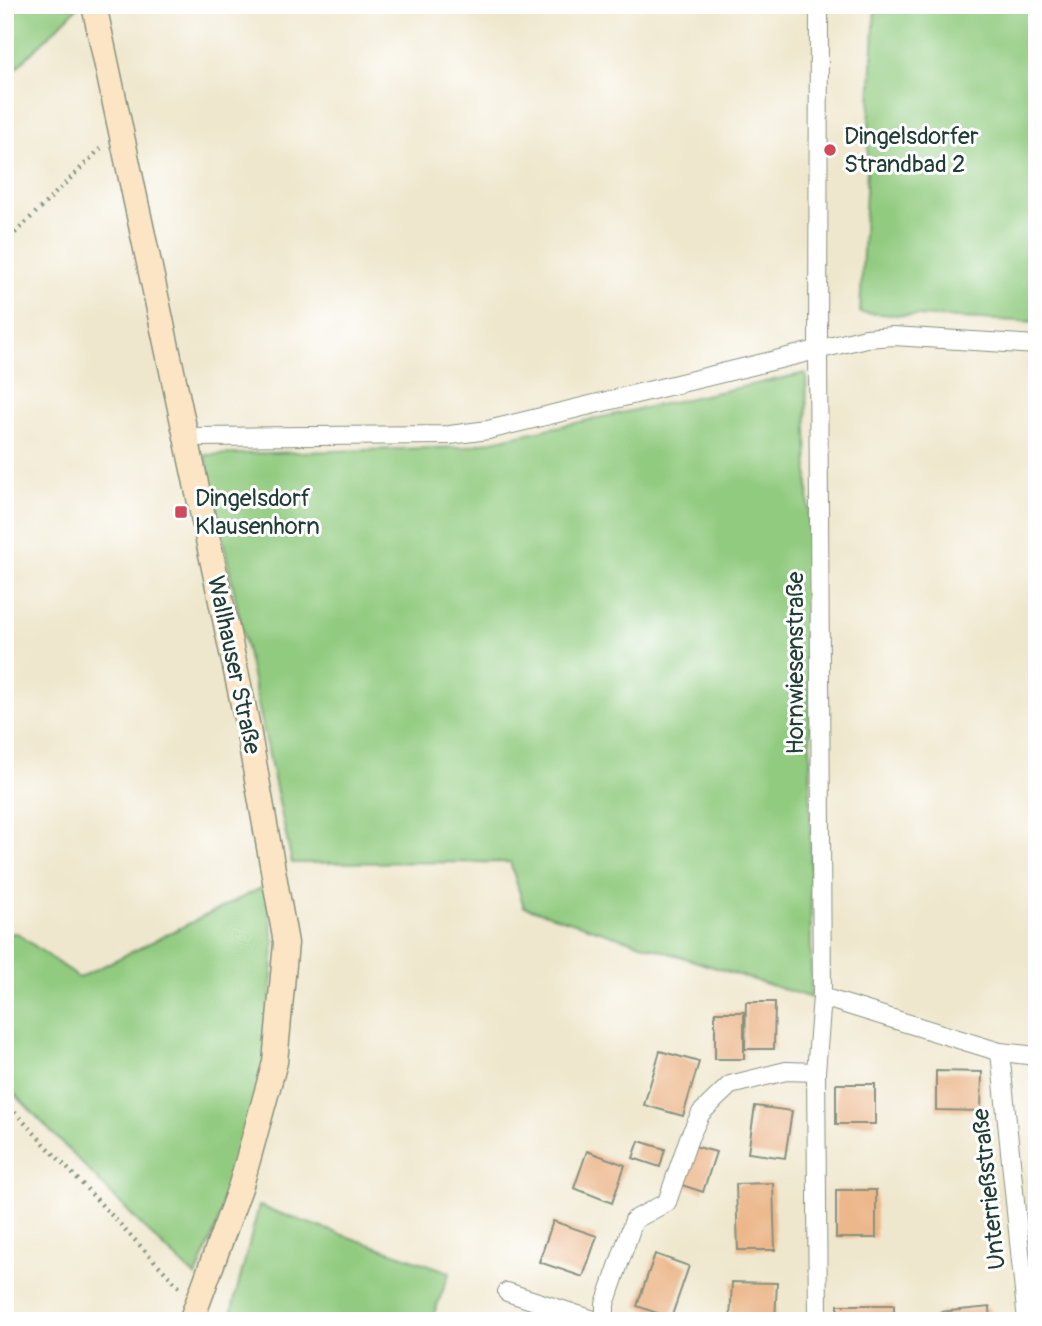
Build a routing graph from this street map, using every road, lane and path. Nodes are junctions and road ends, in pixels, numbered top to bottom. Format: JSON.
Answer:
{"nodes":[{"id":1,"x":94,"y":5,"type":"edge"},
{"id":2,"x":819,"y":5,"type":"edge"},
{"id":3,"x":120,"y":129,"type":"junction"},
{"id":4,"x":5,"y":243,"type":"edge"},
{"id":5,"x":1037,"y":345,"type":"edge"},
{"id":6,"x":818,"y":348,"type":"junction"},
{"id":7,"x":187,"y":437,"type":"junction"},
{"id":8,"x":822,"y":997,"type":"junction"},
{"id":9,"x":1000,"y":1052,"type":"junction"},
{"id":10,"x":1037,"y":1056,"type":"edge"},
{"id":11,"x":816,"y":1072,"type":"junction"},
{"id":12,"x":5,"y":1102,"type":"edge"},
{"id":13,"x":507,"y":1292,"type":"dead end"},
{"id":14,"x":194,"y":1313,"type":"edge"},
{"id":15,"x":597,"y":1321,"type":"edge"},
{"id":16,"x":605,"y":1321,"type":"edge"},
{"id":17,"x":818,"y":1321,"type":"edge"},
{"id":18,"x":1027,"y":1321,"type":"edge"}],
"edges":[{"from":1,"to":3,"type":"main road","name":"Wallhauser Straße"},
{"from":2,"to":6,"type":"street","name":"Hornwiesenstraße"},
{"from":3,"to":4,"type":"path"},
{"from":3,"to":7,"type":"main road","name":"Wallhauser Straße"},
{"from":5,"to":6,"type":"street"},
{"from":6,"to":7,"type":"street"},
{"from":6,"to":8,"type":"street","name":"Hornwiesenstraße"},
{"from":7,"to":14,"type":"main road","name":"Wallhauser Straße"},
{"from":8,"to":9,"type":"street"},
{"from":8,"to":11,"type":"street","name":"Hornwiesenstraße"},
{"from":9,"to":10,"type":"street"},
{"from":9,"to":18,"type":"street","name":"Unterrießstraße"},
{"from":11,"to":16,"type":"street"},
{"from":11,"to":17,"type":"street","name":"Hornwiesenstraße"},
{"from":12,"to":14,"type":"path"},
{"from":13,"to":15,"type":"street"}]}
